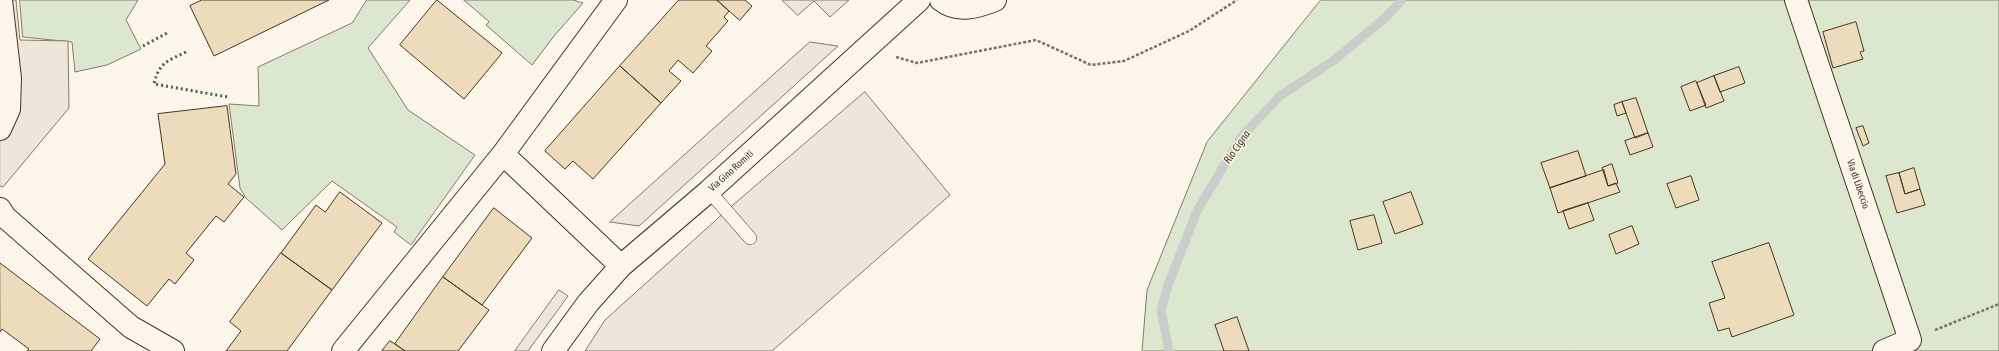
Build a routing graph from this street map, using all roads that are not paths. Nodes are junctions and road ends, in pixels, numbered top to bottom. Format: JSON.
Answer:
{"nodes":[{"id":1,"x":1,"y":0,"type":"edge"},
{"id":2,"x":616,"y":0,"type":"edge"},
{"id":3,"x":919,"y":0,"type":"edge"},
{"id":4,"x":941,"y":0,"type":"edge"},
{"id":5,"x":995,"y":0,"type":"edge"},
{"id":6,"x":1796,"y":0,"type":"edge"},
{"id":7,"x":0,"y":129,"type":"edge"},
{"id":8,"x":503,"y":154,"type":"junction"},
{"id":9,"x":709,"y":191,"type":"junction"},
{"id":10,"x":0,"y":209,"type":"edge"},
{"id":11,"x":750,"y":238,"type":"dead end"},
{"id":12,"x":621,"y":266,"type":"junction"},
{"id":13,"x":173,"y":351,"type":"edge"},
{"id":14,"x":343,"y":351,"type":"edge"},
{"id":15,"x":553,"y":351,"type":"edge"},
{"id":16,"x":1884,"y":351,"type":"edge"}],
"edges":[{"from":1,"to":7,"type":"street"},
{"from":2,"to":8,"type":"street"},
{"from":3,"to":9,"type":"street","name":"Via Gino Romiti"},
{"from":4,"to":5,"type":"street"},
{"from":6,"to":16,"type":"street","name":"Via di Libeccio"},
{"from":8,"to":12,"type":"street"},
{"from":8,"to":14,"type":"street"},
{"from":9,"to":11,"type":"lane"},
{"from":9,"to":12,"type":"street","name":"Via Gino Romiti"},
{"from":10,"to":13,"type":"street"},
{"from":12,"to":15,"type":"street","name":"Via Gino Romiti"}]}
